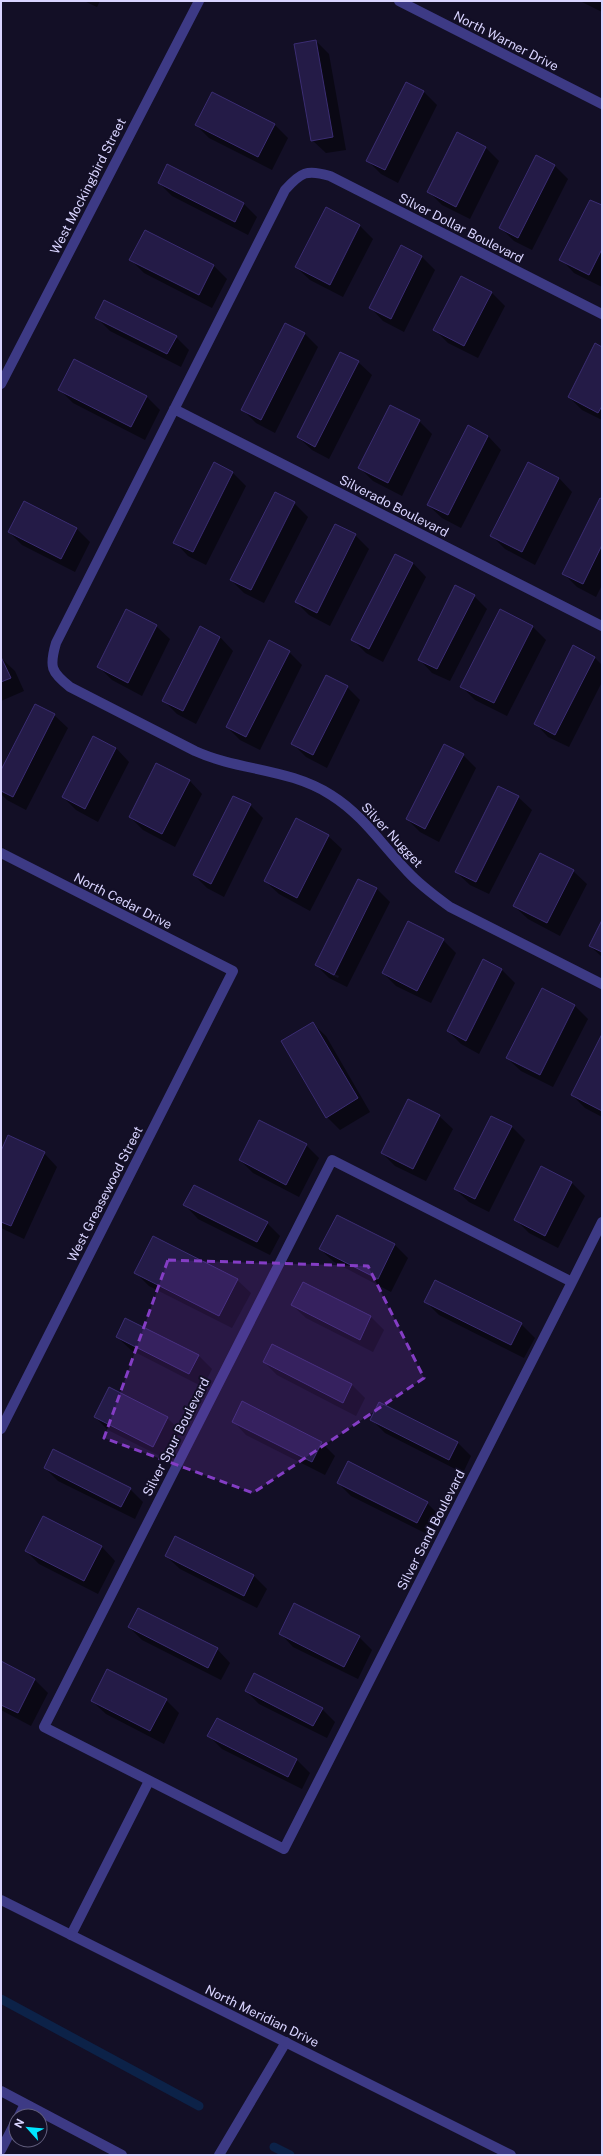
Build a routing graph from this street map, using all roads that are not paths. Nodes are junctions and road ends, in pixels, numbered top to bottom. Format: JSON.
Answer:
{"nodes":[{"id":1,"x":199,"y":1,"type":"edge"},
{"id":2,"x":399,"y":1,"type":"edge"},
{"id":3,"x":602,"y":104,"type":"edge"},
{"id":4,"x":602,"y":314,"type":"edge"},
{"id":5,"x":1,"y":384,"type":"edge"},
{"id":6,"x":174,"y":409,"type":"junction"},
{"id":7,"x":602,"y":626,"type":"edge"},
{"id":8,"x":1,"y":853,"type":"edge"},
{"id":9,"x":233,"y":971,"type":"joint"},
{"id":10,"x":602,"y":984,"type":"edge"},
{"id":11,"x":602,"y":1222,"type":"edge"},
{"id":12,"x":572,"y":1282,"type":"junction"},
{"id":13,"x":1,"y":1429,"type":"edge"},
{"id":14,"x":149,"y":1780,"type":"junction"},
{"id":15,"x":1,"y":1900,"type":"edge"},
{"id":16,"x":71,"y":1935,"type":"junction"},
{"id":17,"x":286,"y":2042,"type":"junction"},
{"id":18,"x":1,"y":2091,"type":"edge"},
{"id":19,"x":25,"y":2104,"type":"junction"},
{"id":20,"x":23,"y":2108,"type":"edge"},
{"id":21,"x":8,"y":2136,"type":"edge"},
{"id":22,"x":1,"y":2150,"type":"edge"},
{"id":23,"x":122,"y":2155,"type":"edge"},
{"id":24,"x":219,"y":2155,"type":"edge"},
{"id":25,"x":511,"y":2155,"type":"edge"}],
"edges":[{"from":1,"to":5,"type":"street","name":"West Mockingbird Street"},
{"from":2,"to":3,"type":"street","name":"North Warner Drive"},
{"from":4,"to":6,"type":"street","name":"Silver Dollar Boulevard"},
{"from":6,"to":7,"type":"street","name":"Silverado Boulevard"},
{"from":6,"to":10,"type":"street","name":"Silver Nugget"},
{"from":8,"to":9,"type":"street","name":"North Cedar Drive"},
{"from":9,"to":13,"type":"street","name":"West Greasewood Street"},
{"from":11,"to":12,"type":"street","name":"Silver Sand Boulevard"},
{"from":12,"to":14,"type":"street","name":"Silver Sand Boulevard"},
{"from":12,"to":14,"type":"street","name":"Silver Spur Boulevard"},
{"from":14,"to":16,"type":"street"},
{"from":15,"to":16,"type":"street","name":"North Meridian Drive"},
{"from":16,"to":17,"type":"street","name":"North Meridian Drive"},
{"from":17,"to":24,"type":"street"},
{"from":17,"to":25,"type":"street","name":"North Meridian Drive"},
{"from":18,"to":19,"type":"street"},
{"from":19,"to":20,"type":"street"},
{"from":19,"to":23,"type":"street"},
{"from":21,"to":22,"type":"street"}]}
